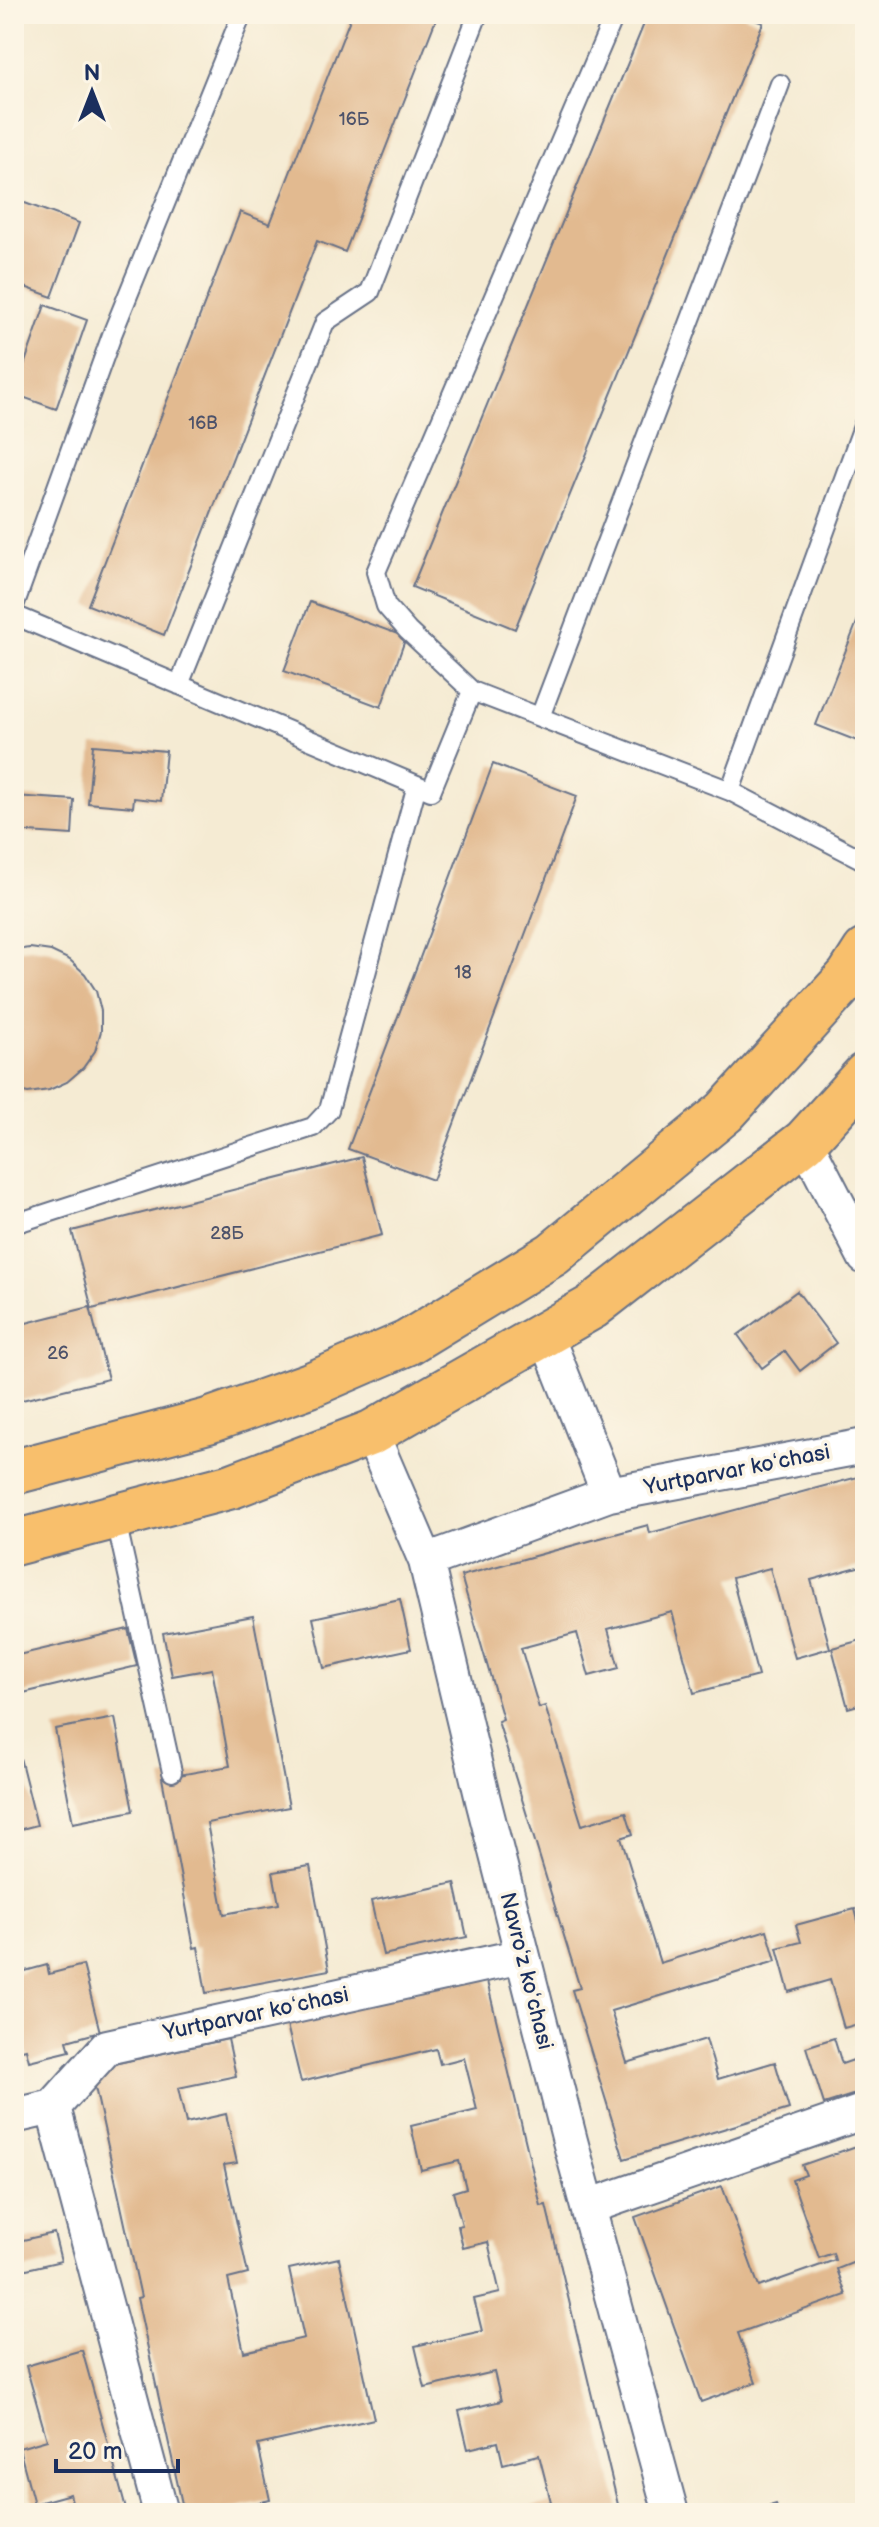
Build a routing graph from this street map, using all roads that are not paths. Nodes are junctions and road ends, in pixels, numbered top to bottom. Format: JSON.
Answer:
{"nodes":[{"id":1,"x":478,"y":14,"type":"edge"},
{"id":2,"x":615,"y":14,"type":"edge"},
{"id":3,"x":235,"y":16,"type":"edge"},
{"id":4,"x":780,"y":84,"type":"dead end"},
{"id":5,"x":865,"y":421,"type":"edge"},
{"id":6,"x":14,"y":606,"type":"edge"},
{"id":7,"x":14,"y":615,"type":"edge"},
{"id":8,"x":179,"y":685,"type":"junction"},
{"id":9,"x":472,"y":691,"type":"junction"},
{"id":10,"x":540,"y":717,"type":"junction"},
{"id":11,"x":417,"y":785,"type":"junction"},
{"id":12,"x":730,"y":791,"type":"junction"},
{"id":13,"x":865,"y":861,"type":"edge"},
{"id":14,"x":865,"y":951,"type":"edge"},
{"id":15,"x":865,"y":1075,"type":"edge"},
{"id":16,"x":805,"y":1141,"type":"junction"},
{"id":17,"x":14,"y":1224,"type":"edge"},
{"id":18,"x":576,"y":1235,"type":"junction"},
{"id":19,"x":865,"y":1257,"type":"edge"},
{"id":20,"x":614,"y":1289,"type":"junction"},
{"id":21,"x":545,"y":1333,"type":"junction"},
{"id":22,"x":371,"y":1433,"type":"junction"},
{"id":23,"x":865,"y":1446,"type":"edge"},
{"id":24,"x":14,"y":1472,"type":"edge"},
{"id":25,"x":609,"y":1494,"type":"junction"},
{"id":26,"x":115,"y":1516,"type":"junction"},
{"id":27,"x":14,"y":1543,"type":"edge"},
{"id":28,"x":426,"y":1561,"type":"junction"},
{"id":29,"x":172,"y":1772,"type":"dead end"},
{"id":30,"x":522,"y":1956,"type":"junction"},
{"id":31,"x":53,"y":2107,"type":"junction"},
{"id":32,"x":865,"y":2111,"type":"edge"},
{"id":33,"x":14,"y":2116,"type":"edge"},
{"id":34,"x":588,"y":2207,"type":"junction"},
{"id":35,"x":161,"y":2513,"type":"edge"},
{"id":36,"x":671,"y":2513,"type":"edge"}],
"edges":[{"from":1,"to":8,"type":"lane"},
{"from":2,"to":9,"type":"lane"},
{"from":3,"to":6,"type":"lane"},
{"from":4,"to":10,"type":"lane"},
{"from":5,"to":12,"type":"lane"},
{"from":7,"to":8,"type":"lane"},
{"from":8,"to":11,"type":"lane"},
{"from":9,"to":10,"type":"lane"},
{"from":9,"to":11,"type":"lane"},
{"from":10,"to":12,"type":"lane"},
{"from":11,"to":17,"type":"lane"},
{"from":12,"to":13,"type":"lane"},
{"from":14,"to":18,"type":"highway"},
{"from":15,"to":16,"type":"highway"},
{"from":16,"to":19,"type":"street"},
{"from":16,"to":20,"type":"highway"},
{"from":18,"to":20,"type":"highway"},
{"from":18,"to":24,"type":"highway"},
{"from":20,"to":21,"type":"highway"},
{"from":21,"to":22,"type":"highway"},
{"from":21,"to":25,"type":"street"},
{"from":22,"to":26,"type":"highway"},
{"from":22,"to":28,"type":"street","name":"Navroʻz koʻchasi"},
{"from":23,"to":25,"type":"street","name":"Yurtparvar koʻchasi"},
{"from":25,"to":28,"type":"street","name":"Yurtparvar koʻchasi"},
{"from":26,"to":27,"type":"highway"},
{"from":26,"to":29,"type":"lane"},
{"from":28,"to":30,"type":"street","name":"Navroʻz koʻchasi"},
{"from":30,"to":31,"type":"street","name":"Yurtparvar koʻchasi"},
{"from":30,"to":34,"type":"street","name":"Navroʻz koʻchasi"},
{"from":31,"to":33,"type":"street"},
{"from":31,"to":35,"type":"street"},
{"from":32,"to":34,"type":"street"},
{"from":34,"to":36,"type":"street","name":"Navroʻz koʻchasi"}]}
